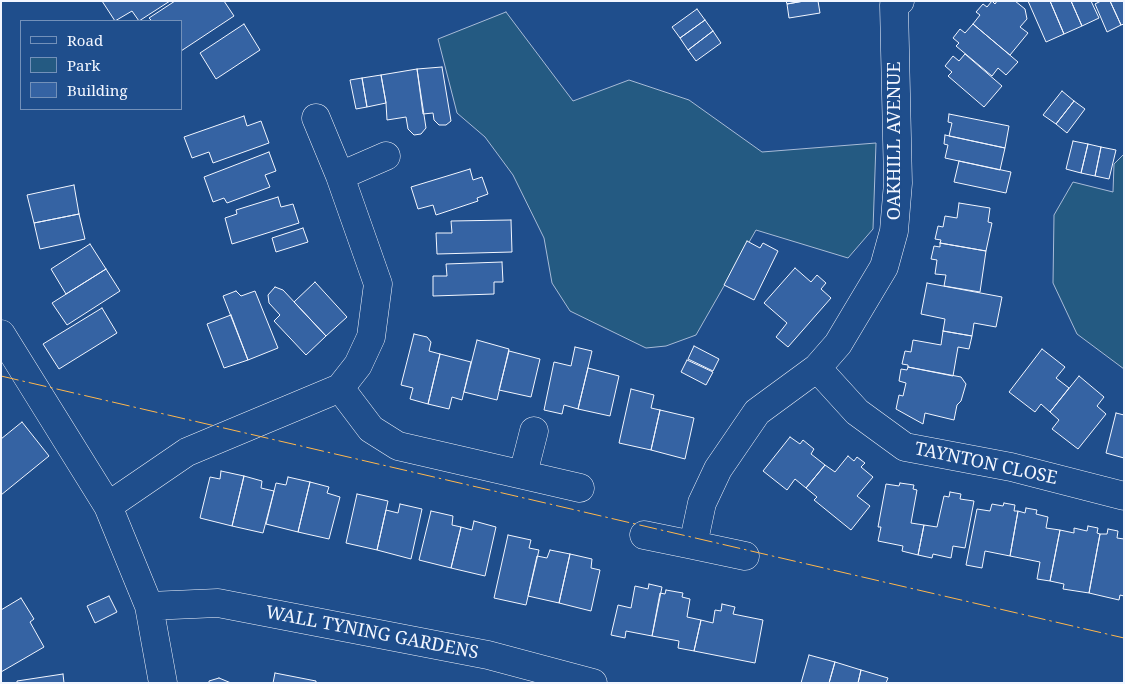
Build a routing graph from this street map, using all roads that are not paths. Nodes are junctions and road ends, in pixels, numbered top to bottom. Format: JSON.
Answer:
{"nodes":[{"id":1,"x":895,"y":2,"type":"edge"},
{"id":2,"x":316,"y":118,"type":"dead end"},
{"id":3,"x":386,"y":156,"type":"dead end"},
{"id":4,"x":340,"y":176,"type":"junction"},
{"id":5,"x":1,"y":334,"type":"edge"},
{"id":6,"x":817,"y":368,"type":"junction"},
{"id":7,"x":340,"y":388,"type":"junction"},
{"id":8,"x":534,"y":431,"type":"dead end"},
{"id":9,"x":523,"y":474,"type":"junction"},
{"id":10,"x":580,"y":488,"type":"dead end"},
{"id":11,"x":1124,"y":496,"type":"edge"},
{"id":12,"x":108,"y":506,"type":"junction"},
{"id":13,"x":644,"y":535,"type":"dead end"},
{"id":14,"x":693,"y":545,"type":"junction"},
{"id":15,"x":744,"y":556,"type":"dead end"},
{"id":16,"x":149,"y":606,"type":"junction"},
{"id":17,"x":163,"y":683,"type":"edge"},
{"id":18,"x":593,"y":683,"type":"edge"}],
"edges":[{"from":1,"to":6,"type":"street","name":"OAKHILL AVENUE"},
{"from":2,"to":4,"type":"street"},
{"from":3,"to":4,"type":"street"},
{"from":4,"to":7,"type":"street"},
{"from":5,"to":12,"type":"street"},
{"from":6,"to":11,"type":"street","name":"TAYNTON CLOSE"},
{"from":6,"to":14,"type":"street","name":"OAKHILL AVENUE"},
{"from":7,"to":9,"type":"street"},
{"from":7,"to":12,"type":"street"},
{"from":8,"to":9,"type":"street"},
{"from":9,"to":10,"type":"street"},
{"from":12,"to":16,"type":"street"},
{"from":13,"to":14,"type":"street"},
{"from":14,"to":15,"type":"street"},
{"from":16,"to":17,"type":"street"},
{"from":16,"to":18,"type":"street","name":"WALL TYNING GARDENS"}]}
